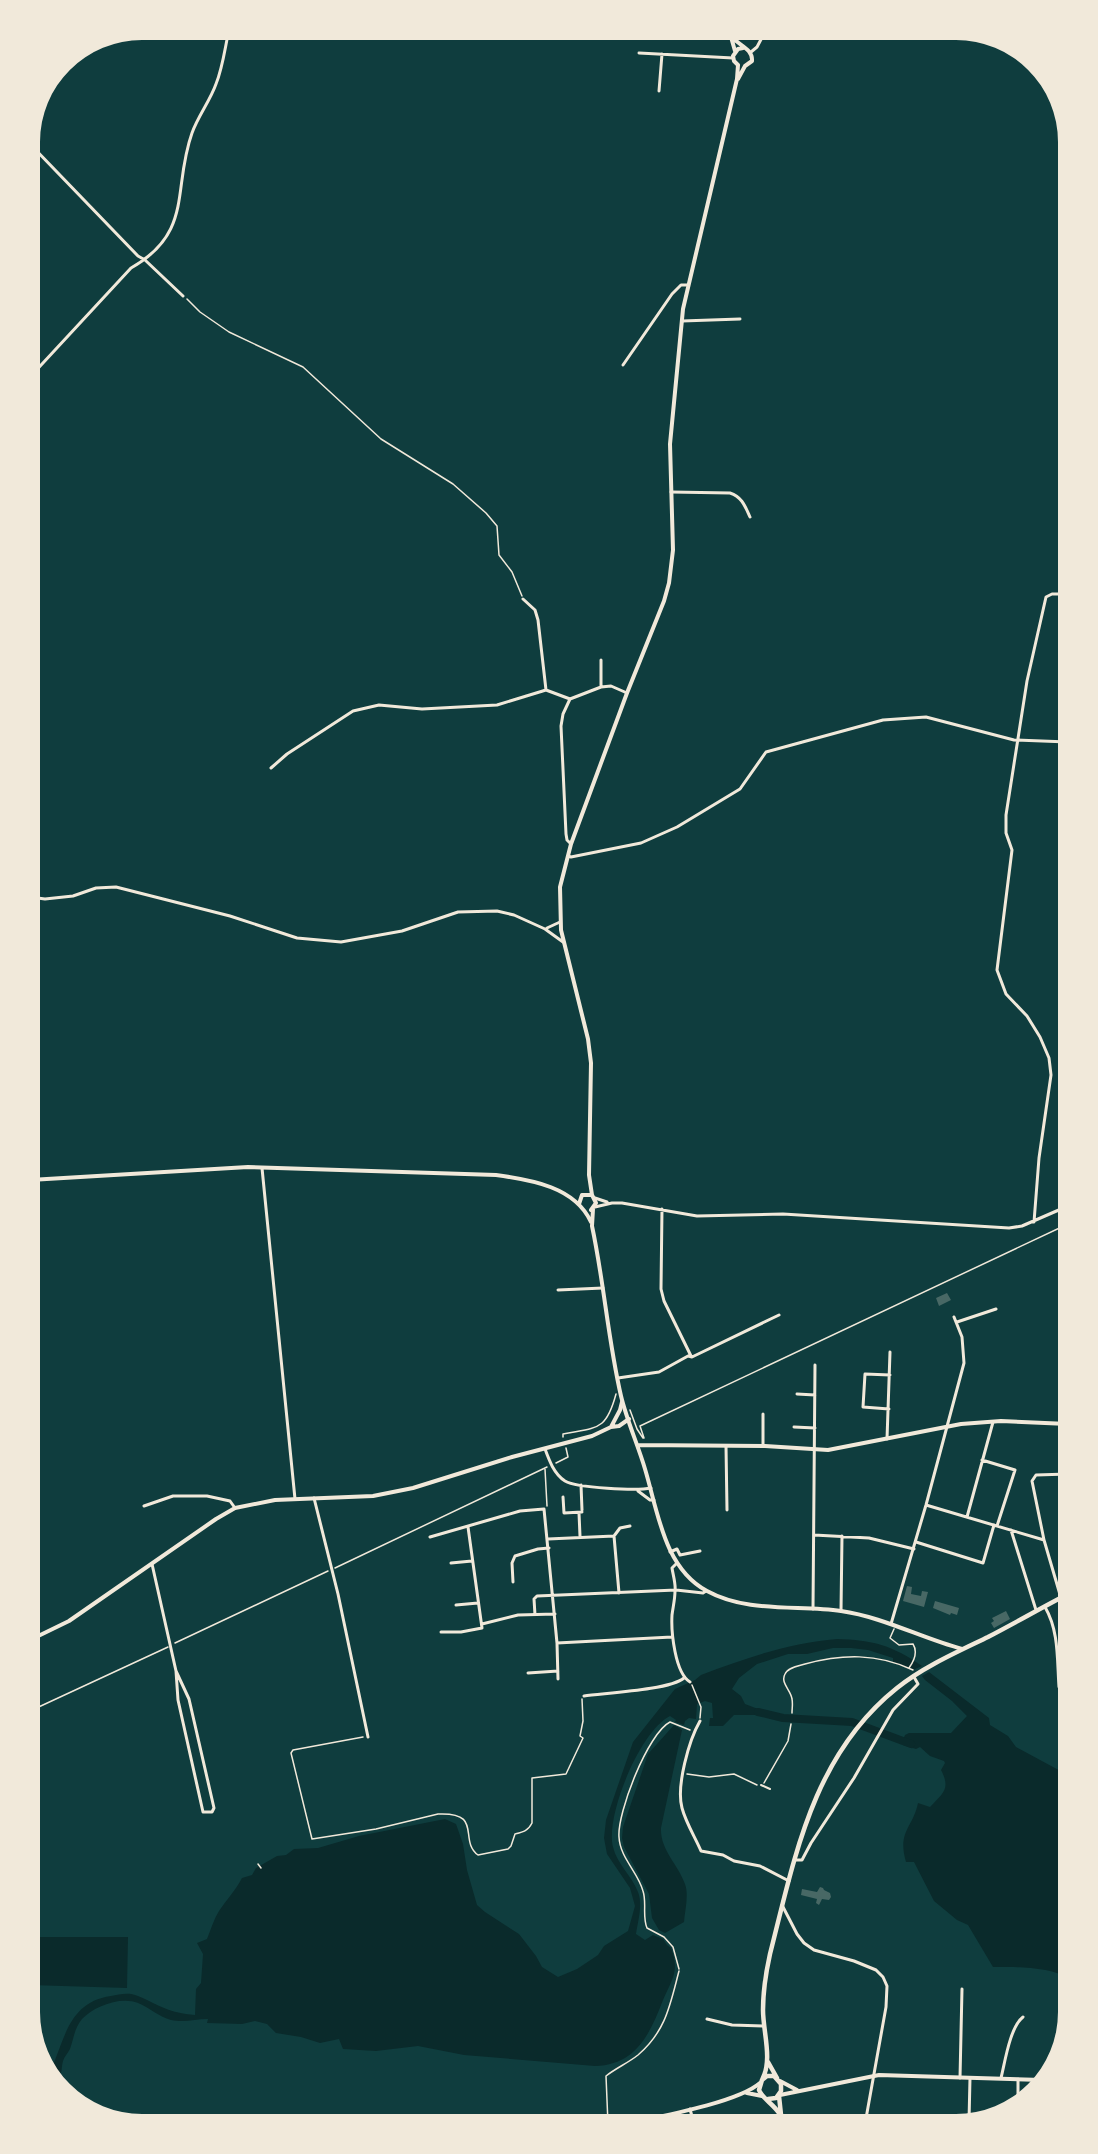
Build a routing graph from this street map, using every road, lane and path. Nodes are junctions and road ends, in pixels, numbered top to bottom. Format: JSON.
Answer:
{"nodes":[{"id":1,"x":227,"y":40,"type":"edge"},
{"id":2,"x":733,"y":41,"type":"edge"},
{"id":3,"x":736,"y":41,"type":"edge"},
{"id":4,"x":760,"y":41,"type":"edge"},
{"id":5,"x":745,"y":48,"type":"junction"},
{"id":6,"x":735,"y":51,"type":"junction"},
{"id":7,"x":751,"y":51,"type":"junction"},
{"id":8,"x":639,"y":53,"type":"dead end"},
{"id":9,"x":662,"y":54,"type":"junction"},
{"id":10,"x":733,"y":58,"type":"junction"},
{"id":11,"x":738,"y":65,"type":"junction"},
{"id":12,"x":745,"y":66,"type":"junction"},
{"id":13,"x":737,"y":79,"type":"junction"},
{"id":14,"x":659,"y":91,"type":"dead end"},
{"id":15,"x":41,"y":155,"type":"edge"},
{"id":16,"x":145,"y":260,"type":"junction"},
{"id":17,"x":688,"y":285,"type":"junction"},
{"id":18,"x":183,"y":296,"type":"joint"},
{"id":19,"x":740,"y":319,"type":"dead end"},
{"id":20,"x":682,"y":321,"type":"junction"},
{"id":21,"x":41,"y":365,"type":"edge"},
{"id":22,"x":623,"y":365,"type":"dead end"},
{"id":23,"x":671,"y":492,"type":"junction"},
{"id":24,"x":750,"y":517,"type":"dead end"},
{"id":25,"x":1058,"y":594,"type":"edge"},
{"id":26,"x":523,"y":599,"type":"joint"},
{"id":27,"x":601,"y":660,"type":"dead end"},
{"id":28,"x":601,"y":687,"type":"junction"},
{"id":29,"x":546,"y":690,"type":"junction"},
{"id":30,"x":627,"y":693,"type":"junction"},
{"id":31,"x":570,"y":699,"type":"junction"},
{"id":32,"x":1017,"y":740,"type":"junction"},
{"id":33,"x":1058,"y":742,"type":"edge"},
{"id":34,"x":272,"y":768,"type":"dead end"},
{"id":35,"x":571,"y":844,"type":"junction"},
{"id":36,"x":568,"y":856,"type":"junction"},
{"id":37,"x":41,"y":898,"type":"edge"},
{"id":38,"x":560,"y":922,"type":"junction"},
{"id":39,"x":545,"y":929,"type":"junction"},
{"id":40,"x":563,"y":942,"type":"junction"},
{"id":41,"x":262,"y":1168,"type":"junction"},
{"id":42,"x":589,"y":1175,"type":"junction"},
{"id":43,"x":40,"y":1179,"type":"edge"},
{"id":44,"x":566,"y":1194,"type":"junction"},
{"id":45,"x":583,"y":1195,"type":"junction"},
{"id":46,"x":593,"y":1196,"type":"junction"},
{"id":47,"x":612,"y":1203,"type":"junction"},
{"id":48,"x":579,"y":1204,"type":"junction"},
{"id":49,"x":594,"y":1208,"type":"junction"},
{"id":50,"x":663,"y":1209,"type":"junction"},
{"id":51,"x":585,"y":1210,"type":"junction"},
{"id":52,"x":1058,"y":1211,"type":"edge"},
{"id":53,"x":1034,"y":1222,"type":"junction"},
{"id":54,"x":592,"y":1226,"type":"junction"},
{"id":55,"x":1058,"y":1229,"type":"edge"},
{"id":56,"x":603,"y":1288,"type":"junction"},
{"id":57,"x":558,"y":1290,"type":"dead end"},
{"id":58,"x":996,"y":1309,"type":"dead end"},
{"id":59,"x":779,"y":1315,"type":"dead end"},
{"id":60,"x":954,"y":1317,"type":"dead end"},
{"id":61,"x":957,"y":1322,"type":"junction"},
{"id":62,"x":890,"y":1353,"type":"dead end"},
{"id":63,"x":692,"y":1357,"type":"junction"},
{"id":64,"x":815,"y":1365,"type":"dead end"},
{"id":65,"x":890,"y":1375,"type":"junction"},
{"id":66,"x":618,"y":1378,"type":"junction"},
{"id":67,"x":616,"y":1394,"type":"dead end"},
{"id":68,"x":797,"y":1394,"type":"dead end"},
{"id":69,"x":815,"y":1395,"type":"junction"},
{"id":70,"x":622,"y":1402,"type":"junction"},
{"id":71,"x":889,"y":1408,"type":"junction"},
{"id":72,"x":630,"y":1410,"type":"dead end"},
{"id":73,"x":763,"y":1414,"type":"dead end"},
{"id":74,"x":628,"y":1419,"type":"junction"},
{"id":75,"x":615,"y":1420,"type":"junction"},
{"id":76,"x":993,"y":1422,"type":"junction"},
{"id":77,"x":1058,"y":1424,"type":"edge"},
{"id":78,"x":620,"y":1426,"type":"junction"},
{"id":79,"x":948,"y":1426,"type":"junction"},
{"id":80,"x":610,"y":1427,"type":"junction"},
{"id":81,"x":794,"y":1427,"type":"dead end"},
{"id":82,"x":815,"y":1428,"type":"junction"},
{"id":83,"x":635,"y":1430,"type":"junction"},
{"id":84,"x":563,"y":1437,"type":"dead end"},
{"id":85,"x":887,"y":1439,"type":"junction"},
{"id":86,"x":638,"y":1445,"type":"junction"},
{"id":87,"x":726,"y":1445,"type":"junction"},
{"id":88,"x":763,"y":1446,"type":"junction"},
{"id":89,"x":566,"y":1447,"type":"dead end"},
{"id":90,"x":545,"y":1449,"type":"junction"},
{"id":91,"x":815,"y":1450,"type":"junction"},
{"id":92,"x":982,"y":1460,"type":"junction"},
{"id":93,"x":554,"y":1464,"type":"dead end"},
{"id":94,"x":548,"y":1467,"type":"dead end"},
{"id":95,"x":545,"y":1468,"type":"junction"},
{"id":96,"x":1058,"y":1474,"type":"edge"},
{"id":97,"x":580,"y":1485,"type":"junction"},
{"id":98,"x":651,"y":1488,"type":"junction"},
{"id":99,"x":636,"y":1490,"type":"junction"},
{"id":100,"x":563,"y":1497,"type":"dead end"},
{"id":101,"x":314,"y":1498,"type":"junction"},
{"id":102,"x":295,"y":1499,"type":"junction"},
{"id":103,"x":654,"y":1500,"type":"junction"},
{"id":104,"x":926,"y":1505,"type":"junction"},
{"id":105,"x":144,"y":1506,"type":"dead end"},
{"id":106,"x":236,"y":1508,"type":"junction"},
{"id":107,"x":544,"y":1509,"type":"junction"},
{"id":108,"x":727,"y":1510,"type":"dead end"},
{"id":109,"x":581,"y":1512,"type":"junction"},
{"id":110,"x":967,"y":1517,"type":"junction"},
{"id":111,"x":630,"y":1526,"type":"dead end"},
{"id":112,"x":995,"y":1526,"type":"junction"},
{"id":113,"x":468,"y":1527,"type":"junction"},
{"id":114,"x":1011,"y":1530,"type":"junction"},
{"id":115,"x":814,"y":1535,"type":"junction"},
{"id":116,"x":580,"y":1536,"type":"junction"},
{"id":117,"x":614,"y":1536,"type":"junction"},
{"id":118,"x":842,"y":1536,"type":"junction"},
{"id":119,"x":430,"y":1537,"type":"dead end"},
{"id":120,"x":548,"y":1539,"type":"junction"},
{"id":121,"x":1044,"y":1540,"type":"junction"},
{"id":122,"x":916,"y":1542,"type":"junction"},
{"id":123,"x":549,"y":1548,"type":"junction"},
{"id":124,"x":914,"y":1549,"type":"junction"},
{"id":125,"x":700,"y":1551,"type":"dead end"},
{"id":126,"x":670,"y":1552,"type":"junction"},
{"id":127,"x":472,"y":1561,"type":"junction"},
{"id":128,"x":451,"y":1563,"type":"dead end"},
{"id":129,"x":677,"y":1563,"type":"junction"},
{"id":130,"x":152,"y":1564,"type":"junction"},
{"id":131,"x":332,"y":1569,"type":"junction"},
{"id":132,"x":513,"y":1582,"type":"dead end"},
{"id":133,"x":676,"y":1590,"type":"junction"},
{"id":134,"x":706,"y":1591,"type":"junction"},
{"id":135,"x":1058,"y":1591,"type":"edge"},
{"id":136,"x":619,"y":1593,"type":"junction"},
{"id":137,"x":553,"y":1596,"type":"junction"},
{"id":138,"x":1058,"y":1599,"type":"edge"},
{"id":139,"x":478,"y":1603,"type":"junction"},
{"id":140,"x":456,"y":1605,"type":"dead end"},
{"id":141,"x":1044,"y":1606,"type":"junction"},
{"id":142,"x":813,"y":1609,"type":"junction"},
{"id":143,"x":1036,"y":1610,"type":"junction"},
{"id":144,"x":841,"y":1611,"type":"junction"},
{"id":145,"x":555,"y":1614,"type":"junction"},
{"id":146,"x":534,"y":1615,"type":"junction"},
{"id":147,"x":482,"y":1624,"type":"junction"},
{"id":148,"x":893,"y":1625,"type":"junction"},
{"id":149,"x":441,"y":1632,"type":"dead end"},
{"id":150,"x":40,"y":1635,"type":"edge"},
{"id":151,"x":672,"y":1637,"type":"junction"},
{"id":152,"x":983,"y":1639,"type":"junction"},
{"id":153,"x":558,"y":1643,"type":"junction"},
{"id":154,"x":170,"y":1646,"type":"junction"},
{"id":155,"x":963,"y":1649,"type":"junction"},
{"id":156,"x":969,"y":1649,"type":"junction"},
{"id":157,"x":942,"y":1661,"type":"junction"},
{"id":158,"x":909,"y":1668,"type":"junction"},
{"id":159,"x":1058,"y":1670,"type":"edge"},
{"id":160,"x":176,"y":1671,"type":"junction"},
{"id":161,"x":558,"y":1671,"type":"junction"},
{"id":162,"x":528,"y":1673,"type":"dead end"},
{"id":163,"x":920,"y":1673,"type":"junction"},
{"id":164,"x":914,"y":1677,"type":"junction"},
{"id":165,"x":684,"y":1678,"type":"junction"},
{"id":166,"x":558,"y":1679,"type":"dead end"},
{"id":167,"x":690,"y":1682,"type":"joint"},
{"id":168,"x":185,"y":1691,"type":"junction"},
{"id":169,"x":178,"y":1692,"type":"junction"},
{"id":170,"x":584,"y":1696,"type":"joint"},
{"id":171,"x":40,"y":1706,"type":"edge"},
{"id":172,"x":792,"y":1713,"type":"dead end"},
{"id":173,"x":700,"y":1721,"type":"joint"},
{"id":174,"x":791,"y":1724,"type":"dead end"},
{"id":175,"x":694,"y":1731,"type":"junction"},
{"id":176,"x":367,"y":1735,"type":"joint"},
{"id":177,"x":684,"y":1773,"type":"junction"},
{"id":178,"x":761,"y":1785,"type":"junction"},
{"id":179,"x":770,"y":1789,"type":"dead end"},
{"id":180,"x":801,"y":1839,"type":"junction"},
{"id":181,"x":811,"y":1843,"type":"junction"},
{"id":182,"x":795,"y":1860,"type":"junction"},
{"id":183,"x":258,"y":1864,"type":"dead end"},
{"id":184,"x":261,"y":1868,"type":"dead end"},
{"id":185,"x":789,"y":1881,"type":"junction"},
{"id":186,"x":783,"y":1908,"type":"junction"},
{"id":187,"x":679,"y":1971,"type":"joint"},
{"id":188,"x":962,"y":1989,"type":"dead end"},
{"id":189,"x":1023,"y":2017,"type":"dead end"},
{"id":190,"x":707,"y":2019,"type":"dead end"},
{"id":191,"x":763,"y":2026,"type":"junction"},
{"id":192,"x":767,"y":2060,"type":"junction"},
{"id":193,"x":874,"y":2076,"type":"junction"},
{"id":194,"x":960,"y":2078,"type":"junction"},
{"id":195,"x":970,"y":2078,"type":"junction"},
{"id":196,"x":1001,"y":2078,"type":"junction"},
{"id":197,"x":778,"y":2079,"type":"junction"},
{"id":198,"x":1018,"y":2079,"type":"junction"},
{"id":199,"x":1031,"y":2080,"type":"edge"},
{"id":200,"x":761,"y":2081,"type":"junction"},
{"id":201,"x":798,"y":2091,"type":"junction"},
{"id":202,"x":1018,"y":2092,"type":"edge"},
{"id":203,"x":746,"y":2093,"type":"junction"},
{"id":204,"x":779,"y":2095,"type":"junction"},
{"id":205,"x":762,"y":2096,"type":"junction"},
{"id":206,"x":768,"y":2099,"type":"junction"},
{"id":207,"x":690,"y":2109,"type":"junction"},
{"id":208,"x":780,"y":2113,"type":"joint"},
{"id":209,"x":969,"y":2113,"type":"edge"},
{"id":210,"x":608,"y":2114,"type":"edge"},
{"id":211,"x":670,"y":2114,"type":"edge"},
{"id":212,"x":691,"y":2114,"type":"edge"},
{"id":213,"x":867,"y":2114,"type":"edge"}],
"edges":[{"from":1,"to":16,"type":"street"},
{"from":2,"to":6,"type":"main road"},
{"from":3,"to":5,"type":"main road"},
{"from":4,"to":7,"type":"street"},
{"from":5,"to":6,"type":"main road"},
{"from":5,"to":7,"type":"main road"},
{"from":6,"to":10,"type":"main road"},
{"from":7,"to":12,"type":"main road"},
{"from":8,"to":9,"type":"street"},
{"from":9,"to":10,"type":"street"},
{"from":9,"to":14,"type":"street"},
{"from":10,"to":11,"type":"main road"},
{"from":11,"to":12,"type":"main road"},
{"from":11,"to":13,"type":"main road"},
{"from":12,"to":13,"type":"main road"},
{"from":13,"to":17,"type":"main road"},
{"from":15,"to":16,"type":"street"},
{"from":16,"to":18,"type":"street"},
{"from":16,"to":21,"type":"street"},
{"from":17,"to":20,"type":"main road"},
{"from":17,"to":22,"type":"street"},
{"from":18,"to":26,"type":"path"},
{"from":19,"to":20,"type":"street"},
{"from":20,"to":23,"type":"main road"},
{"from":23,"to":24,"type":"street"},
{"from":23,"to":30,"type":"main road"},
{"from":25,"to":32,"type":"street"},
{"from":26,"to":29,"type":"street"},
{"from":27,"to":28,"type":"street"},
{"from":28,"to":30,"type":"street"},
{"from":28,"to":31,"type":"street"},
{"from":29,"to":31,"type":"street"},
{"from":29,"to":34,"type":"street"},
{"from":30,"to":35,"type":"main road"},
{"from":31,"to":35,"type":"street"},
{"from":32,"to":33,"type":"street"},
{"from":32,"to":36,"type":"street"},
{"from":32,"to":53,"type":"street"},
{"from":35,"to":36,"type":"main road"},
{"from":36,"to":38,"type":"main road"},
{"from":37,"to":39,"type":"street"},
{"from":38,"to":39,"type":"street"},
{"from":38,"to":40,"type":"main road"},
{"from":39,"to":40,"type":"street"},
{"from":40,"to":42,"type":"main road"},
{"from":41,"to":43,"type":"main road"},
{"from":41,"to":44,"type":"main road"},
{"from":41,"to":102,"type":"street"},
{"from":42,"to":45,"type":"main road"},
{"from":42,"to":46,"type":"main road"},
{"from":44,"to":45,"type":"main road"},
{"from":44,"to":48,"type":"main road"},
{"from":45,"to":46,"type":"main road"},
{"from":45,"to":48,"type":"main road"},
{"from":46,"to":47,"type":"street"},
{"from":46,"to":49,"type":"main road"},
{"from":47,"to":49,"type":"street"},
{"from":47,"to":50,"type":"street"},
{"from":48,"to":51,"type":"main road"},
{"from":49,"to":51,"type":"main road"},
{"from":49,"to":54,"type":"main road"},
{"from":50,"to":53,"type":"street"},
{"from":50,"to":63,"type":"street"},
{"from":51,"to":54,"type":"main road"},
{"from":52,"to":53,"type":"street"},
{"from":54,"to":56,"type":"main road"},
{"from":55,"to":83,"type":"path"},
{"from":56,"to":57,"type":"street"},
{"from":56,"to":66,"type":"main road"},
{"from":58,"to":61,"type":"street"},
{"from":59,"to":63,"type":"street"},
{"from":60,"to":61,"type":"street"},
{"from":61,"to":79,"type":"street"},
{"from":62,"to":65,"type":"street"},
{"from":63,"to":66,"type":"street"},
{"from":64,"to":69,"type":"street"},
{"from":65,"to":71,"type":"street"},
{"from":65,"to":71,"type":"street"},
{"from":66,"to":70,"type":"main road"},
{"from":67,"to":84,"type":"path"},
{"from":68,"to":69,"type":"street"},
{"from":69,"to":82,"type":"street"},
{"from":70,"to":74,"type":"main road"},
{"from":70,"to":75,"type":"main road"},
{"from":71,"to":85,"type":"street"},
{"from":72,"to":83,"type":"path"},
{"from":73,"to":88,"type":"street"},
{"from":74,"to":75,"type":"main road"},
{"from":74,"to":78,"type":"main road"},
{"from":74,"to":83,"type":"main road"},
{"from":75,"to":80,"type":"main road"},
{"from":76,"to":77,"type":"main road"},
{"from":76,"to":79,"type":"main road"},
{"from":76,"to":92,"type":"street"},
{"from":78,"to":80,"type":"main road"},
{"from":78,"to":83,"type":"main road"},
{"from":79,"to":85,"type":"main road"},
{"from":79,"to":104,"type":"street"},
{"from":80,"to":90,"type":"main road"},
{"from":81,"to":82,"type":"street"},
{"from":82,"to":91,"type":"street"},
{"from":83,"to":86,"type":"main road"},
{"from":85,"to":91,"type":"main road"},
{"from":86,"to":87,"type":"main road"},
{"from":86,"to":98,"type":"main road"},
{"from":87,"to":88,"type":"main road"},
{"from":87,"to":108,"type":"street"},
{"from":88,"to":91,"type":"main road"},
{"from":89,"to":93,"type":"path"},
{"from":90,"to":97,"type":"street"},
{"from":90,"to":101,"type":"main road"},
{"from":91,"to":115,"type":"street"},
{"from":92,"to":110,"type":"street"},
{"from":92,"to":112,"type":"street"},
{"from":94,"to":95,"type":"path"},
{"from":95,"to":107,"type":"path"},
{"from":95,"to":131,"type":"path"},
{"from":96,"to":121,"type":"street"},
{"from":97,"to":99,"type":"street"},
{"from":97,"to":109,"type":"street"},
{"from":98,"to":99,"type":"street"},
{"from":98,"to":103,"type":"main road"},
{"from":99,"to":103,"type":"street"},
{"from":100,"to":109,"type":"street"},
{"from":101,"to":102,"type":"main road"},
{"from":101,"to":131,"type":"street"},
{"from":102,"to":106,"type":"main road"},
{"from":103,"to":126,"type":"main road"},
{"from":104,"to":110,"type":"street"},
{"from":104,"to":122,"type":"street"},
{"from":105,"to":106,"type":"street"},
{"from":106,"to":130,"type":"main road"},
{"from":107,"to":113,"type":"street"},
{"from":107,"to":120,"type":"street"},
{"from":109,"to":116,"type":"street"},
{"from":110,"to":112,"type":"street"},
{"from":111,"to":117,"type":"street"},
{"from":112,"to":114,"type":"street"},
{"from":112,"to":122,"type":"street"},
{"from":113,"to":119,"type":"street"},
{"from":113,"to":127,"type":"street"},
{"from":114,"to":121,"type":"street"},
{"from":114,"to":143,"type":"street"},
{"from":115,"to":118,"type":"street"},
{"from":115,"to":142,"type":"street"},
{"from":116,"to":117,"type":"street"},
{"from":116,"to":120,"type":"street"},
{"from":117,"to":136,"type":"street"},
{"from":118,"to":124,"type":"street"},
{"from":118,"to":144,"type":"street"},
{"from":120,"to":123,"type":"street"},
{"from":121,"to":135,"type":"street"},
{"from":122,"to":124,"type":"street"},
{"from":123,"to":132,"type":"street"},
{"from":123,"to":137,"type":"street"},
{"from":124,"to":148,"type":"street"},
{"from":125,"to":126,"type":"street"},
{"from":126,"to":129,"type":"main road"},
{"from":127,"to":128,"type":"street"},
{"from":127,"to":139,"type":"street"},
{"from":129,"to":133,"type":"street"},
{"from":129,"to":134,"type":"main road"},
{"from":130,"to":150,"type":"main road"},
{"from":130,"to":154,"type":"street"},
{"from":131,"to":154,"type":"path"},
{"from":131,"to":176,"type":"street"},
{"from":133,"to":134,"type":"street"},
{"from":133,"to":136,"type":"street"},
{"from":133,"to":151,"type":"street"},
{"from":134,"to":142,"type":"main road"},
{"from":136,"to":137,"type":"street"},
{"from":137,"to":145,"type":"street"},
{"from":137,"to":146,"type":"street"},
{"from":138,"to":141,"type":"main road"},
{"from":139,"to":140,"type":"street"},
{"from":139,"to":147,"type":"street"},
{"from":141,"to":143,"type":"main road"},
{"from":141,"to":159,"type":"street"},
{"from":142,"to":144,"type":"main road"},
{"from":143,"to":152,"type":"main road"},
{"from":144,"to":148,"type":"main road"},
{"from":145,"to":146,"type":"street"},
{"from":145,"to":153,"type":"street"},
{"from":146,"to":147,"type":"street"},
{"from":147,"to":149,"type":"street"},
{"from":148,"to":155,"type":"main road"},
{"from":148,"to":158,"type":"path"},
{"from":151,"to":153,"type":"street"},
{"from":151,"to":165,"type":"street"},
{"from":152,"to":155,"type":"main road"},
{"from":152,"to":156,"type":"main road"},
{"from":153,"to":161,"type":"street"},
{"from":154,"to":160,"type":"street"},
{"from":154,"to":171,"type":"path"},
{"from":155,"to":156,"type":"main road"},
{"from":155,"to":157,"type":"main road"},
{"from":156,"to":157,"type":"main road"},
{"from":157,"to":163,"type":"main road"},
{"from":158,"to":163,"type":"path"},
{"from":158,"to":172,"type":"path"},
{"from":160,"to":168,"type":"street"},
{"from":160,"to":169,"type":"street"},
{"from":161,"to":162,"type":"street"},
{"from":161,"to":166,"type":"street"},
{"from":163,"to":164,"type":"main road"},
{"from":164,"to":180,"type":"main road"},
{"from":164,"to":181,"type":"street"},
{"from":165,"to":167,"type":"street"},
{"from":165,"to":170,"type":"street"},
{"from":167,"to":173,"type":"path"},
{"from":168,"to":169,"type":"street"},
{"from":168,"to":169,"type":"street"},
{"from":170,"to":176,"type":"path"},
{"from":173,"to":175,"type":"street"},
{"from":174,"to":178,"type":"path"},
{"from":175,"to":177,"type":"street"},
{"from":175,"to":187,"type":"path"},
{"from":177,"to":178,"type":"path"},
{"from":177,"to":185,"type":"street"},
{"from":178,"to":179,"type":"street"},
{"from":180,"to":181,"type":"street"},
{"from":180,"to":182,"type":"main road"},
{"from":181,"to":182,"type":"street"},
{"from":182,"to":185,"type":"main road"},
{"from":183,"to":184,"type":"path"},
{"from":185,"to":186,"type":"main road"},
{"from":186,"to":191,"type":"main road"},
{"from":186,"to":193,"type":"street"},
{"from":187,"to":210,"type":"lane"},
{"from":188,"to":194,"type":"street"},
{"from":189,"to":196,"type":"street"},
{"from":190,"to":191,"type":"street"},
{"from":191,"to":192,"type":"main road"},
{"from":192,"to":197,"type":"main road"},
{"from":192,"to":200,"type":"main road"},
{"from":193,"to":194,"type":"main road"},
{"from":193,"to":201,"type":"main road"},
{"from":193,"to":213,"type":"street"},
{"from":194,"to":195,"type":"main road"},
{"from":195,"to":196,"type":"main road"},
{"from":195,"to":209,"type":"street"},
{"from":196,"to":198,"type":"main road"},
{"from":197,"to":200,"type":"main road"},
{"from":197,"to":201,"type":"main road"},
{"from":197,"to":204,"type":"main road"},
{"from":198,"to":199,"type":"main road"},
{"from":198,"to":202,"type":"street"},
{"from":200,"to":203,"type":"main road"},
{"from":200,"to":205,"type":"main road"},
{"from":201,"to":204,"type":"main road"},
{"from":203,"to":205,"type":"main road"},
{"from":203,"to":207,"type":"main road"},
{"from":204,"to":206,"type":"main road"},
{"from":204,"to":208,"type":"main road"},
{"from":205,"to":206,"type":"main road"},
{"from":206,"to":208,"type":"main road"},
{"from":207,"to":211,"type":"main road"},
{"from":207,"to":212,"type":"street"}]}
